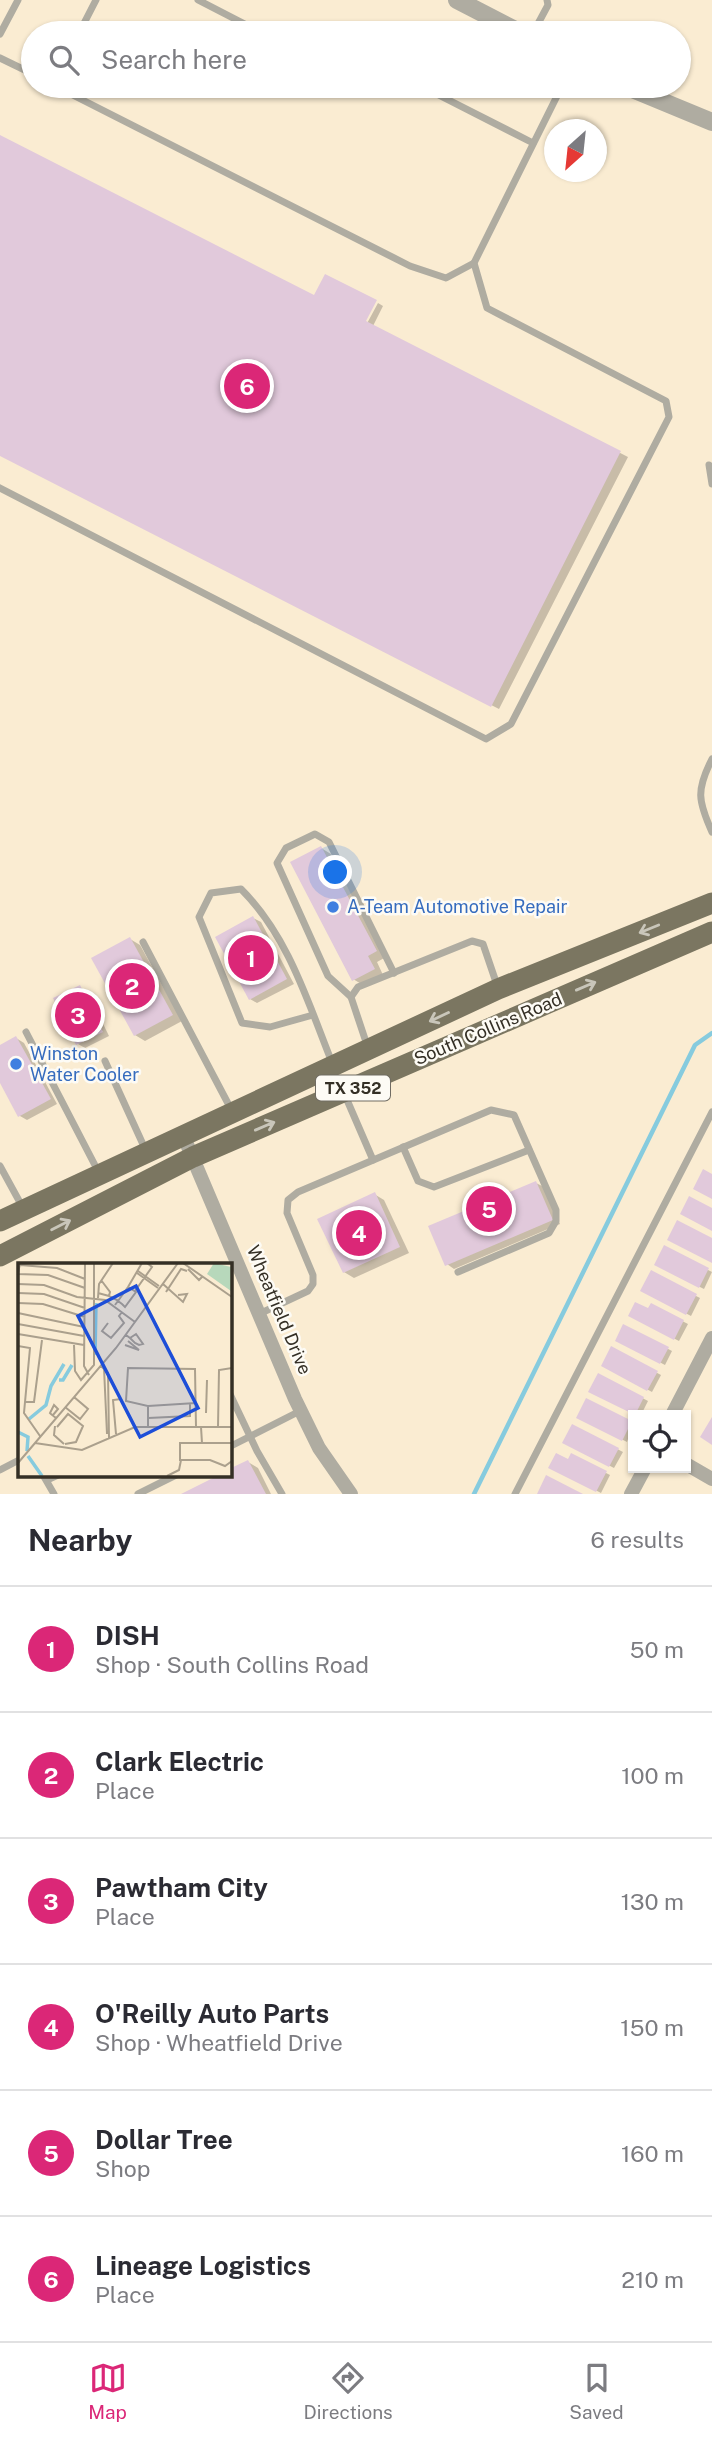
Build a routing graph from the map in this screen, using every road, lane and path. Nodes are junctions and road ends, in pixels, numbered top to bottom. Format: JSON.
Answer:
{"nodes":[{"id":1,"x":18,"y":0,"type":"edge"},
{"id":2,"x":96,"y":0,"type":"edge"},
{"id":3,"x":198,"y":0,"type":"edge"},
{"id":4,"x":457,"y":0,"type":"edge"},
{"id":5,"x":547,"y":0,"type":"edge"},
{"id":6,"x":85,"y":21,"type":"edge"},
{"id":7,"x":239,"y":21,"type":"edge"},
{"id":8,"x":498,"y":21,"type":"edge"},
{"id":9,"x":539,"y":21,"type":"edge"},
{"id":10,"x":0,"y":34,"type":"edge"},
{"id":11,"x":0,"y":58,"type":"edge"},
{"id":12,"x":21,"y":68,"type":"edge"},
{"id":13,"x":79,"y":98,"type":"edge"},
{"id":14,"x":445,"y":98,"type":"edge"},
{"id":15,"x":556,"y":98,"type":"edge"},
{"id":16,"x":654,"y":98,"type":"edge"},
{"id":17,"x":712,"y":122,"type":"edge"},
{"id":18,"x":533,"y":143,"type":"junction"},
{"id":19,"x":474,"y":263,"type":"junction"},
{"id":20,"x":709,"y":465,"type":"dead end"},
{"id":21,"x":712,"y":484,"type":"edge"},
{"id":22,"x":0,"y":488,"type":"edge"},
{"id":23,"x":712,"y":760,"type":"edge"},
{"id":24,"x":712,"y":832,"type":"edge"},
{"id":25,"x":712,"y":903,"type":"edge"},
{"id":26,"x":712,"y":932,"type":"edge"},
{"id":27,"x":143,"y":942,"type":"dead end"},
{"id":28,"x":394,"y":973,"type":"junction"},
{"id":29,"x":498,"y":989,"type":"junction"},
{"id":30,"x":351,"y":997,"type":"junction"},
{"id":31,"x":313,"y":1015,"type":"junction"},
{"id":32,"x":26,"y":1032,"type":"dead end"},
{"id":33,"x":368,"y":1049,"type":"junction"},
{"id":34,"x":105,"y":1061,"type":"dead end"},
{"id":35,"x":333,"y":1065,"type":"junction"},
{"id":36,"x":344,"y":1092,"type":"junction"},
{"id":37,"x":233,"y":1112,"type":"junction"},
{"id":38,"x":712,"y":1112,"type":"edge"},
{"id":39,"x":183,"y":1135,"type":"junction"},
{"id":40,"x":403,"y":1147,"type":"junction"},
{"id":41,"x":529,"y":1150,"type":"junction"},
{"id":42,"x":146,"y":1152,"type":"junction"},
{"id":43,"x":193,"y":1157,"type":"junction"},
{"id":44,"x":373,"y":1160,"type":"junction"},
{"id":45,"x":0,"y":1166,"type":"edge"},
{"id":46,"x":99,"y":1174,"type":"junction"},
{"id":47,"x":23,"y":1208,"type":"junction"},
{"id":48,"x":0,"y":1221,"type":"edge"},
{"id":49,"x":0,"y":1256,"type":"edge"},
{"id":50,"x":458,"y":1272,"type":"dead end"},
{"id":51,"x":259,"y":1314,"type":"junction"},
{"id":52,"x":710,"y":1346,"type":"edge"},
{"id":53,"x":231,"y":1396,"type":"edge"},
{"id":54,"x":301,"y":1410,"type":"junction"},
{"id":55,"x":675,"y":1410,"type":"edge"},
{"id":56,"x":250,"y":1437,"type":"junction"},
{"id":57,"x":231,"y":1446,"type":"edge"},
{"id":58,"x":18,"y":1461,"type":"edge"},
{"id":59,"x":691,"y":1467,"type":"edge"},
{"id":60,"x":0,"y":1470,"type":"edge"},
{"id":61,"x":642,"y":1473,"type":"edge"},
{"id":62,"x":174,"y":1476,"type":"edge"},
{"id":63,"x":45,"y":1478,"type":"edge"},
{"id":64,"x":712,"y":1479,"type":"edge"},
{"id":65,"x":54,"y":1494,"type":"edge"},
{"id":66,"x":138,"y":1494,"type":"edge"},
{"id":67,"x":282,"y":1494,"type":"edge"},
{"id":68,"x":351,"y":1494,"type":"edge"},
{"id":69,"x":515,"y":1494,"type":"edge"},
{"id":70,"x":631,"y":1494,"type":"edge"}],
"edges":[{"from":1,"to":10,"type":"lane"},
{"from":2,"to":6,"type":"lane"},
{"from":3,"to":7,"type":"lane"},
{"from":4,"to":8,"type":"street"},
{"from":5,"to":9,"type":"lane"},
{"from":11,"to":12,"type":"lane"},
{"from":13,"to":19,"type":"lane"},
{"from":14,"to":18,"type":"lane"},
{"from":15,"to":18,"type":"lane"},
{"from":16,"to":17,"type":"street"},
{"from":18,"to":19,"type":"lane"},
{"from":19,"to":22,"type":"lane"},
{"from":20,"to":21,"type":"lane"},
{"from":23,"to":24,"type":"lane"},
{"from":25,"to":29,"type":"main road","name":"South Collins Road","number":"TX 352","one_way":true},
{"from":36,"to":26,"type":"main road","name":"South Collins Road","number":"TX 352","one_way":true},
{"from":27,"to":37,"type":"lane"},
{"from":28,"to":29,"type":"lane"},
{"from":28,"to":30,"type":"lane"},
{"from":28,"to":30,"type":"lane"},
{"from":29,"to":33,"type":"main road","name":"South Collins Road","number":"TX 352","one_way":true},
{"from":30,"to":33,"type":"lane"},
{"from":31,"to":31,"type":"lane"},
{"from":31,"to":35,"type":"lane"},
{"from":32,"to":46,"type":"lane"},
{"from":33,"to":35,"type":"main road","name":"South Collins Road","number":"TX 352"},
{"from":34,"to":42,"type":"lane"},
{"from":35,"to":37,"type":"main road","name":"South Collins Road","number":"TX 352"},
{"from":43,"to":36,"type":"main road","name":"South Collins Road","number":"TX 352","one_way":true},
{"from":36,"to":44,"type":"lane"},
{"from":37,"to":39,"type":"main road","name":"South Collins Road","number":"TX 352"},
{"from":38,"to":69,"type":"lane"},
{"from":39,"to":42,"type":"main road","name":"South Collins Road","number":"TX 352"},
{"from":39,"to":43,"type":"street","name":"Wheatfield Drive"},
{"from":40,"to":41,"type":"lane"},
{"from":40,"to":41,"type":"lane"},
{"from":40,"to":44,"type":"lane"},
{"from":41,"to":50,"type":"lane"},
{"from":42,"to":46,"type":"main road","name":"South Collins Road","number":"TX 352"},
{"from":49,"to":43,"type":"main road","name":"South Collins Road","number":"TX 352","one_way":true},
{"from":43,"to":51,"type":"street","name":"Wheatfield Drive"},
{"from":44,"to":51,"type":"lane"},
{"from":45,"to":47,"type":"lane"},
{"from":46,"to":47,"type":"main road","name":"South Collins Road","number":"TX 352"},
{"from":47,"to":48,"type":"main road","name":"South Collins Road","number":"TX 352"},
{"from":51,"to":54,"type":"street","name":"Wheatfield Drive"},
{"from":52,"to":55,"type":"street"},
{"from":53,"to":56,"type":"lane"},
{"from":54,"to":56,"type":"lane"},
{"from":54,"to":68,"type":"street","name":"Wheatfield Drive"},
{"from":56,"to":57,"type":"lane"},
{"from":56,"to":67,"type":"lane"},
{"from":58,"to":60,"type":"lane"},
{"from":59,"to":64,"type":"street"},
{"from":61,"to":70,"type":"street"},
{"from":62,"to":66,"type":"lane"},
{"from":63,"to":65,"type":"lane"}]}
